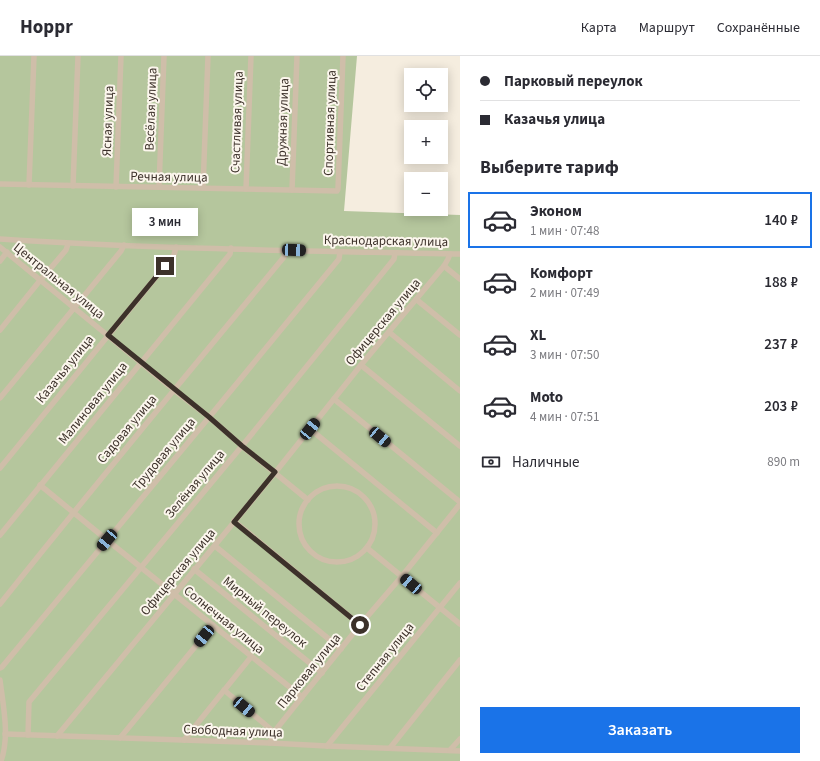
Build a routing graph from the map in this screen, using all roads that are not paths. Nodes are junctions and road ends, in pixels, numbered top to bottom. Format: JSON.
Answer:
{"nodes":[{"id":1,"x":34,"y":56,"type":"edge"},
{"id":2,"x":78,"y":56,"type":"edge"},
{"id":3,"x":121,"y":56,"type":"edge"},
{"id":4,"x":164,"y":56,"type":"edge"},
{"id":5,"x":208,"y":56,"type":"edge"},
{"id":6,"x":251,"y":56,"type":"edge"},
{"id":7,"x":297,"y":56,"type":"edge"},
{"id":8,"x":343,"y":56,"type":"edge"},
{"id":9,"x":0,"y":184,"type":"edge"},
{"id":10,"x":30,"y":185,"type":"junction"},
{"id":11,"x":73,"y":186,"type":"junction"},
{"id":12,"x":116,"y":187,"type":"junction"},
{"id":13,"x":159,"y":188,"type":"junction"},
{"id":14,"x":203,"y":188,"type":"junction"},
{"id":15,"x":246,"y":189,"type":"junction"},
{"id":16,"x":292,"y":190,"type":"junction"},
{"id":17,"x":337,"y":191,"type":"joint"},
{"id":18,"x":0,"y":240,"type":"edge"},
{"id":19,"x":68,"y":244,"type":"junction"},
{"id":20,"x":124,"y":245,"type":"junction"},
{"id":21,"x":0,"y":247,"type":"edge"},
{"id":22,"x":176,"y":247,"type":"junction"},
{"id":23,"x":231,"y":248,"type":"junction"},
{"id":24,"x":285,"y":250,"type":"junction"},
{"id":25,"x":7,"y":252,"type":"junction"},
{"id":26,"x":340,"y":252,"type":"junction"},
{"id":27,"x":395,"y":253,"type":"junction"},
{"id":28,"x":450,"y":254,"type":"junction"},
{"id":29,"x":460,"y":254,"type":"edge"},
{"id":30,"x":0,"y":261,"type":"edge"},
{"id":31,"x":444,"y":266,"type":"junction"},
{"id":32,"x":460,"y":279,"type":"edge"},
{"id":33,"x":41,"y":280,"type":"junction"},
{"id":34,"x":417,"y":300,"type":"junction"},
{"id":35,"x":74,"y":308,"type":"junction"},
{"id":36,"x":0,"y":330,"type":"edge"},
{"id":37,"x":389,"y":332,"type":"junction"},
{"id":38,"x":108,"y":335,"type":"junction"},
{"id":39,"x":460,"y":335,"type":"edge"},
{"id":40,"x":141,"y":362,"type":"junction"},
{"id":41,"x":361,"y":365,"type":"junction"},
{"id":42,"x":174,"y":390,"type":"junction"},
{"id":43,"x":460,"y":391,"type":"edge"},
{"id":44,"x":0,"y":398,"type":"edge"},
{"id":45,"x":334,"y":399,"type":"junction"},
{"id":46,"x":209,"y":417,"type":"junction"},
{"id":47,"x":310,"y":429,"type":"junction"},
{"id":48,"x":242,"y":446,"type":"junction"},
{"id":49,"x":460,"y":446,"type":"edge"},
{"id":50,"x":0,"y":468,"type":"edge"},
{"id":51,"x":275,"y":472,"type":"junction"},
{"id":52,"x":40,"y":485,"type":"junction"},
{"id":53,"x":308,"y":500,"type":"junction"},
{"id":54,"x":460,"y":503,"type":"edge"},
{"id":55,"x":73,"y":512,"type":"junction"},
{"id":56,"x":234,"y":522,"type":"junction"},
{"id":57,"x":437,"y":533,"type":"junction"},
{"id":58,"x":0,"y":535,"type":"edge"},
{"id":59,"x":107,"y":540,"type":"junction"},
{"id":60,"x":215,"y":546,"type":"junction"},
{"id":61,"x":367,"y":548,"type":"junction"},
{"id":62,"x":140,"y":567,"type":"junction"},
{"id":63,"x":194,"y":569,"type":"junction"},
{"id":64,"x":402,"y":576,"type":"junction"},
{"id":65,"x":460,"y":582,"type":"edge"},
{"id":66,"x":174,"y":594,"type":"junction"},
{"id":67,"x":0,"y":604,"type":"edge"},
{"id":68,"x":440,"y":608,"type":"junction"},
{"id":69,"x":460,"y":624,"type":"edge"},
{"id":70,"x":213,"y":625,"type":"junction"},
{"id":71,"x":360,"y":625,"type":"junction"},
{"id":72,"x":341,"y":649,"type":"junction"},
{"id":73,"x":251,"y":657,"type":"junction"},
{"id":74,"x":460,"y":660,"type":"edge"},
{"id":75,"x":0,"y":668,"type":"edge"},
{"id":76,"x":322,"y":673,"type":"junction"},
{"id":77,"x":0,"y":680,"type":"edge"},
{"id":78,"x":224,"y":690,"type":"junction"},
{"id":79,"x":302,"y":697,"type":"junction"},
{"id":80,"x":274,"y":732,"type":"junction"},
{"id":81,"x":5,"y":734,"type":"junction"},
{"id":82,"x":28,"y":735,"type":"junction"},
{"id":83,"x":57,"y":736,"type":"junction"},
{"id":84,"x":120,"y":738,"type":"junction"},
{"id":85,"x":460,"y":738,"type":"edge"},
{"id":86,"x":184,"y":740,"type":"junction"},
{"id":87,"x":270,"y":743,"type":"junction"},
{"id":88,"x":328,"y":746,"type":"junction"},
{"id":89,"x":390,"y":748,"type":"junction"},
{"id":90,"x":450,"y":750,"type":"junction"},
{"id":91,"x":460,"y":751,"type":"edge"},
{"id":92,"x":1,"y":761,"type":"edge"}],
"edges":[{"from":1,"to":10,"type":"street"},
{"from":2,"to":11,"type":"street"},
{"from":3,"to":12,"type":"street","name":"Ясная улица"},
{"from":4,"to":13,"type":"street","name":"Весёлая улица"},
{"from":5,"to":14,"type":"street"},
{"from":6,"to":15,"type":"street","name":"Счастливая улица"},
{"from":7,"to":16,"type":"street","name":"Дружная улица"},
{"from":8,"to":17,"type":"street","name":"Спортивная улица"},
{"from":9,"to":10,"type":"street","name":"Речная улица"},
{"from":10,"to":11,"type":"street","name":"Речная улица"},
{"from":11,"to":12,"type":"street","name":"Речная улица"},
{"from":12,"to":13,"type":"street","name":"Речная улица"},
{"from":13,"to":14,"type":"street","name":"Речная улица"},
{"from":14,"to":15,"type":"street","name":"Речная улица"},
{"from":15,"to":16,"type":"street","name":"Речная улица"},
{"from":16,"to":17,"type":"street","name":"Речная улица"},
{"from":18,"to":19,"type":"street","name":"Краснодарская улица"},
{"from":19,"to":20,"type":"street","name":"Краснодарская улица"},
{"from":19,"to":33,"type":"street"},
{"from":20,"to":22,"type":"street","name":"Краснодарская улица"},
{"from":20,"to":35,"type":"street"},
{"from":21,"to":25,"type":"street","name":"Центральная улица"},
{"from":22,"to":23,"type":"street","name":"Краснодарская улица"},
{"from":22,"to":38,"type":"street","name":"Казачья улица"},
{"from":23,"to":24,"type":"street","name":"Краснодарская улица"},
{"from":23,"to":40,"type":"street","name":"Малиновая улица"},
{"from":24,"to":26,"type":"street","name":"Краснодарская улица"},
{"from":24,"to":42,"type":"street","name":"Садовая улица"},
{"from":25,"to":30,"type":"street"},
{"from":25,"to":33,"type":"street","name":"Центральная улица"},
{"from":26,"to":27,"type":"street","name":"Краснодарская улица"},
{"from":26,"to":46,"type":"street","name":"Трудовая улица"},
{"from":27,"to":28,"type":"street","name":"Краснодарская улица"},
{"from":27,"to":48,"type":"street","name":"Зелёная улица"},
{"from":28,"to":29,"type":"street","name":"Краснодарская улица"},
{"from":28,"to":31,"type":"street","name":"Офицерская улица"},
{"from":31,"to":32,"type":"street"},
{"from":31,"to":34,"type":"street","name":"Офицерская улица"},
{"from":33,"to":35,"type":"street","name":"Центральная улица"},
{"from":33,"to":36,"type":"street"},
{"from":34,"to":37,"type":"street","name":"Офицерская улица"},
{"from":34,"to":39,"type":"street"},
{"from":35,"to":38,"type":"street","name":"Центральная улица"},
{"from":35,"to":44,"type":"street"},
{"from":37,"to":41,"type":"street","name":"Офицерская улица"},
{"from":37,"to":43,"type":"street"},
{"from":38,"to":40,"type":"street","name":"Центральная улица"},
{"from":38,"to":50,"type":"street","name":"Казачья улица"},
{"from":40,"to":42,"type":"street","name":"Центральная улица"},
{"from":40,"to":52,"type":"street","name":"Малиновая улица"},
{"from":41,"to":45,"type":"street","name":"Офицерская улица"},
{"from":41,"to":49,"type":"street"},
{"from":42,"to":46,"type":"street","name":"Центральная улица"},
{"from":42,"to":55,"type":"street","name":"Садовая улица"},
{"from":45,"to":47,"type":"street","name":"Офицерская улица"},
{"from":45,"to":54,"type":"street"},
{"from":46,"to":48,"type":"street","name":"Центральная улица"},
{"from":46,"to":59,"type":"street","name":"Трудовая улица"},
{"from":47,"to":51,"type":"street","name":"Офицерская улица"},
{"from":47,"to":57,"type":"street"},
{"from":48,"to":51,"type":"street","name":"Центральная улица"},
{"from":48,"to":62,"type":"street","name":"Зелёная улица"},
{"from":51,"to":53,"type":"street","name":"Центральная улица"},
{"from":51,"to":56,"type":"street","name":"Офицерская улица"},
{"from":52,"to":55,"type":"street","name":"Солнечная улица"},
{"from":52,"to":58,"type":"street","name":"Малиновая улица"},
{"from":53,"to":61,"type":"street"},
{"from":53,"to":61,"type":"street"},
{"from":54,"to":57,"type":"street","name":"Парковая улица"},
{"from":55,"to":59,"type":"street","name":"Солнечная улица"},
{"from":55,"to":67,"type":"street","name":"Садовая улица"},
{"from":56,"to":60,"type":"street","name":"Офицерская улица"},
{"from":56,"to":71,"type":"street"},
{"from":57,"to":64,"type":"street","name":"Парковая улица"},
{"from":59,"to":62,"type":"street","name":"Солнечная улица"},
{"from":59,"to":75,"type":"street","name":"Трудовая улица"},
{"from":60,"to":63,"type":"street","name":"Офицерская улица"},
{"from":60,"to":72,"type":"street"},
{"from":61,"to":64,"type":"street"},
{"from":62,"to":66,"type":"street","name":"Солнечная улица"},
{"from":62,"to":82,"type":"street","name":"Зелёная улица"},
{"from":63,"to":66,"type":"street","name":"Офицерская улица"},
{"from":63,"to":76,"type":"street","name":"Мирный переулок"},
{"from":64,"to":68,"type":"street"},
{"from":64,"to":71,"type":"street","name":"Парковая улица"},
{"from":65,"to":68,"type":"street","name":"Степная улица"},
{"from":66,"to":70,"type":"street","name":"Солнечная улица"},
{"from":66,"to":83,"type":"street","name":"Офицерская улица"},
{"from":68,"to":69,"type":"street"},
{"from":68,"to":88,"type":"street","name":"Степная улица"},
{"from":70,"to":73,"type":"street","name":"Солнечная улица"},
{"from":70,"to":84,"type":"street"},
{"from":71,"to":72,"type":"street","name":"Парковая улица"},
{"from":72,"to":76,"type":"street","name":"Парковая улица"},
{"from":73,"to":78,"type":"street"},
{"from":73,"to":79,"type":"street","name":"Солнечная улица"},
{"from":74,"to":89,"type":"street"},
{"from":76,"to":79,"type":"street","name":"Парковая улица"},
{"from":77,"to":81,"type":"street"},
{"from":78,"to":80,"type":"street"},
{"from":78,"to":86,"type":"street"},
{"from":79,"to":80,"type":"street","name":"Парковая улица"},
{"from":80,"to":87,"type":"street","name":"Парковая улица"},
{"from":81,"to":82,"type":"street","name":"Свободная улица"},
{"from":81,"to":92,"type":"street"},
{"from":82,"to":83,"type":"street","name":"Свободная улица"},
{"from":83,"to":84,"type":"street","name":"Свободная улица"},
{"from":84,"to":86,"type":"street","name":"Свободная улица"},
{"from":85,"to":90,"type":"street"},
{"from":86,"to":87,"type":"street","name":"Свободная улица"},
{"from":87,"to":88,"type":"street","name":"Свободная улица"},
{"from":88,"to":89,"type":"street","name":"Свободная улица"},
{"from":89,"to":90,"type":"street","name":"Свободная улица"},
{"from":90,"to":91,"type":"street","name":"Свободная улица"}]}
